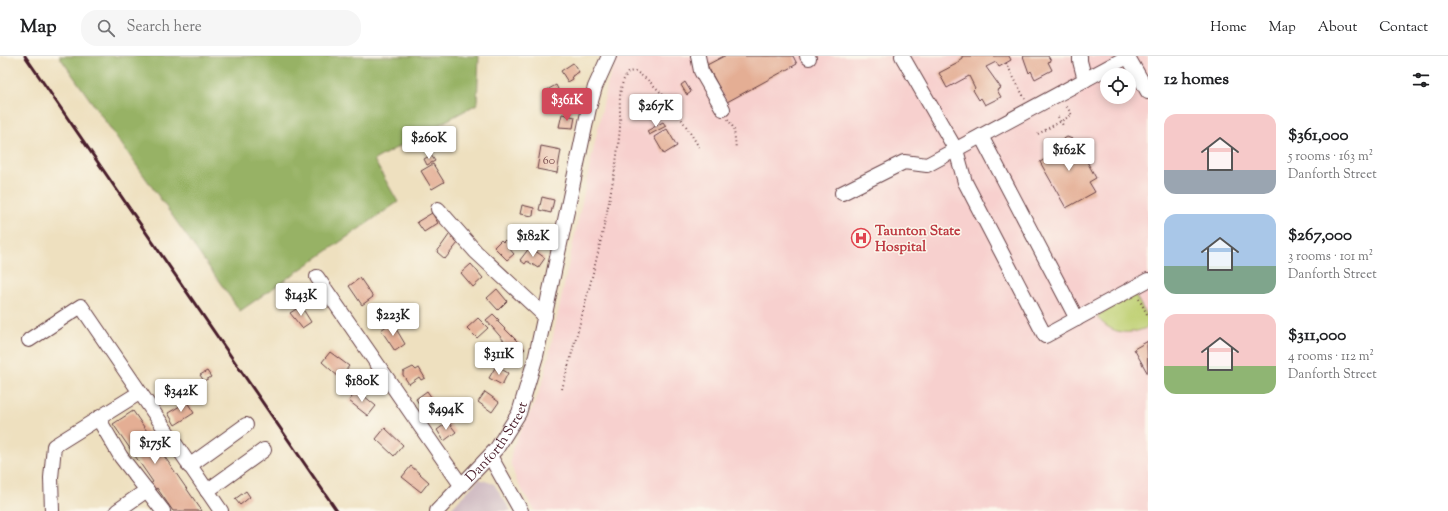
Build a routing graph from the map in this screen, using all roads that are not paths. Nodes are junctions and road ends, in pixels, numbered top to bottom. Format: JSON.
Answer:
{"nodes":[{"id":1,"x":698,"y":56,"type":"edge"},
{"id":2,"x":902,"y":56,"type":"edge"},
{"id":3,"x":1080,"y":56,"type":"edge"},
{"id":4,"x":1129,"y":56,"type":"edge"},
{"id":5,"x":603,"y":60,"type":"edge"},
{"id":6,"x":1085,"y":80,"type":"junction"},
{"id":7,"x":1148,"y":92,"type":"edge"},
{"id":8,"x":723,"y":109,"type":"road end"},
{"id":9,"x":981,"y":136,"type":"junction"},
{"id":10,"x":956,"y":150,"type":"junction"},
{"id":11,"x":842,"y":193,"type":"dead end"},
{"id":12,"x":438,"y":210,"type":"dead end"},
{"id":13,"x":317,"y":277,"type":"dead end"},
{"id":14,"x":1148,"y":280,"type":"edge"},
{"id":15,"x":545,"y":316,"type":"junction"},
{"id":16,"x":1077,"y":319,"type":"junction"},
{"id":17,"x":30,"y":340,"type":"dead end"},
{"id":18,"x":139,"y":393,"type":"junction"},
{"id":19,"x":98,"y":418,"type":"junction"},
{"id":20,"x":246,"y":425,"type":"dead end"},
{"id":21,"x":264,"y":450,"type":"dead end"},
{"id":22,"x":490,"y":456,"type":"junction"},
{"id":23,"x":189,"y":466,"type":"junction"},
{"id":24,"x":461,"y":485,"type":"junction"},
{"id":25,"x":147,"y":490,"type":"junction"},
{"id":26,"x":207,"y":491,"type":"junction"},
{"id":27,"x":159,"y":510,"type":"edge"},
{"id":28,"x":52,"y":511,"type":"edge"},
{"id":29,"x":117,"y":511,"type":"edge"},
{"id":30,"x":221,"y":511,"type":"edge"},
{"id":31,"x":437,"y":511,"type":"edge"},
{"id":32,"x":521,"y":511,"type":"edge"}],
"edges":[{"from":1,"to":8,"type":"street"},
{"from":2,"to":10,"type":"street"},
{"from":3,"to":6,"type":"street"},
{"from":4,"to":6,"type":"street"},
{"from":4,"to":7,"type":"street"},
{"from":5,"to":15,"type":"street","name":"Danforth Street"},
{"from":6,"to":9,"type":"street"},
{"from":9,"to":10,"type":"street"},
{"from":9,"to":16,"type":"street"},
{"from":10,"to":11,"type":"street"},
{"from":10,"to":16,"type":"street"},
{"from":12,"to":15,"type":"street"},
{"from":13,"to":24,"type":"street"},
{"from":14,"to":16,"type":"street"},
{"from":15,"to":22,"type":"street","name":"Danforth Street"},
{"from":17,"to":18,"type":"street"},
{"from":18,"to":19,"type":"street"},
{"from":18,"to":23,"type":"street"},
{"from":19,"to":25,"type":"street"},
{"from":19,"to":28,"type":"street"},
{"from":20,"to":23,"type":"street"},
{"from":21,"to":26,"type":"street"},
{"from":22,"to":24,"type":"street","name":"Danforth Street"},
{"from":22,"to":32,"type":"street"},
{"from":23,"to":26,"type":"street"},
{"from":24,"to":31,"type":"street","name":"Danforth Street"},
{"from":25,"to":27,"type":"street"},
{"from":25,"to":29,"type":"street"},
{"from":26,"to":30,"type":"street"}]}
